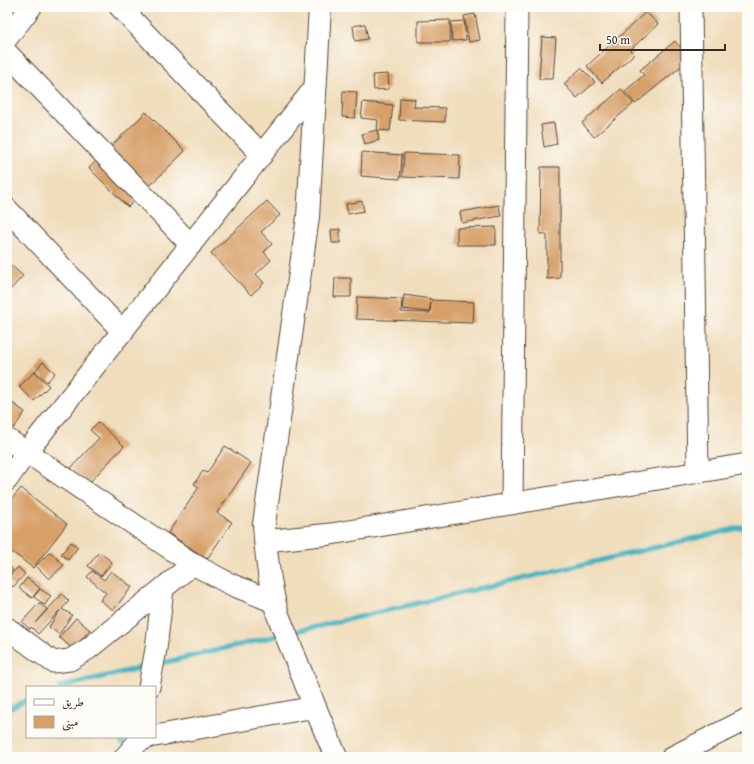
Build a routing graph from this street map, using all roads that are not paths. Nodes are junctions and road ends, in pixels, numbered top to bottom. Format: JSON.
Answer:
{"nodes":[{"id":1,"x":30,"y":7,"type":"edge"},
{"id":2,"x":120,"y":7,"type":"edge"},
{"id":3,"x":320,"y":7,"type":"edge"},
{"id":4,"x":517,"y":7,"type":"edge"},
{"id":5,"x":691,"y":7,"type":"edge"},
{"id":6,"x":7,"y":38,"type":"edge"},
{"id":7,"x":7,"y":53,"type":"edge"},
{"id":8,"x":316,"y":86,"type":"junction"},
{"id":9,"x":262,"y":155,"type":"junction"},
{"id":10,"x":7,"y":209,"type":"edge"},
{"id":11,"x":191,"y":245,"type":"junction"},
{"id":12,"x":123,"y":332,"type":"junction"},
{"id":13,"x":7,"y":439,"type":"edge"},
{"id":14,"x":26,"y":453,"type":"junction"},
{"id":15,"x":747,"y":464,"type":"edge"},
{"id":16,"x":698,"y":472,"type":"junction"},
{"id":17,"x":7,"y":480,"type":"edge"},
{"id":18,"x":512,"y":504,"type":"junction"},
{"id":19,"x":265,"y":541,"type":"junction"},
{"id":20,"x":193,"y":564,"type":"junction"},
{"id":21,"x":163,"y":589,"type":"junction"},
{"id":22,"x":276,"y":609,"type":"junction"},
{"id":23,"x":7,"y":628,"type":"edge"},
{"id":24,"x":149,"y":686,"type":"edge"},
{"id":25,"x":314,"y":707,"type":"junction"},
{"id":26,"x":747,"y":719,"type":"edge"},
{"id":27,"x":142,"y":743,"type":"edge"},
{"id":28,"x":336,"y":757,"type":"edge"},
{"id":29,"x":672,"y":757,"type":"edge"}],
"edges":[{"from":1,"to":6,"type":"street"},
{"from":2,"to":9,"type":"street"},
{"from":3,"to":8,"type":"main road"},
{"from":4,"to":18,"type":"street"},
{"from":5,"to":16,"type":"street"},
{"from":7,"to":11,"type":"street"},
{"from":8,"to":9,"type":"street"},
{"from":8,"to":19,"type":"main road"},
{"from":9,"to":11,"type":"street"},
{"from":10,"to":12,"type":"street"},
{"from":11,"to":12,"type":"street"},
{"from":12,"to":14,"type":"street"},
{"from":13,"to":14,"type":"street"},
{"from":14,"to":17,"type":"street"},
{"from":14,"to":20,"type":"street"},
{"from":15,"to":16,"type":"street"},
{"from":16,"to":18,"type":"street"},
{"from":18,"to":19,"type":"street"},
{"from":19,"to":22,"type":"main road"},
{"from":20,"to":21,"type":"street"},
{"from":20,"to":22,"type":"street"},
{"from":21,"to":23,"type":"street"},
{"from":21,"to":24,"type":"street"},
{"from":22,"to":25,"type":"main road"},
{"from":25,"to":27,"type":"street"},
{"from":25,"to":28,"type":"main road"},
{"from":26,"to":29,"type":"street"}]}
